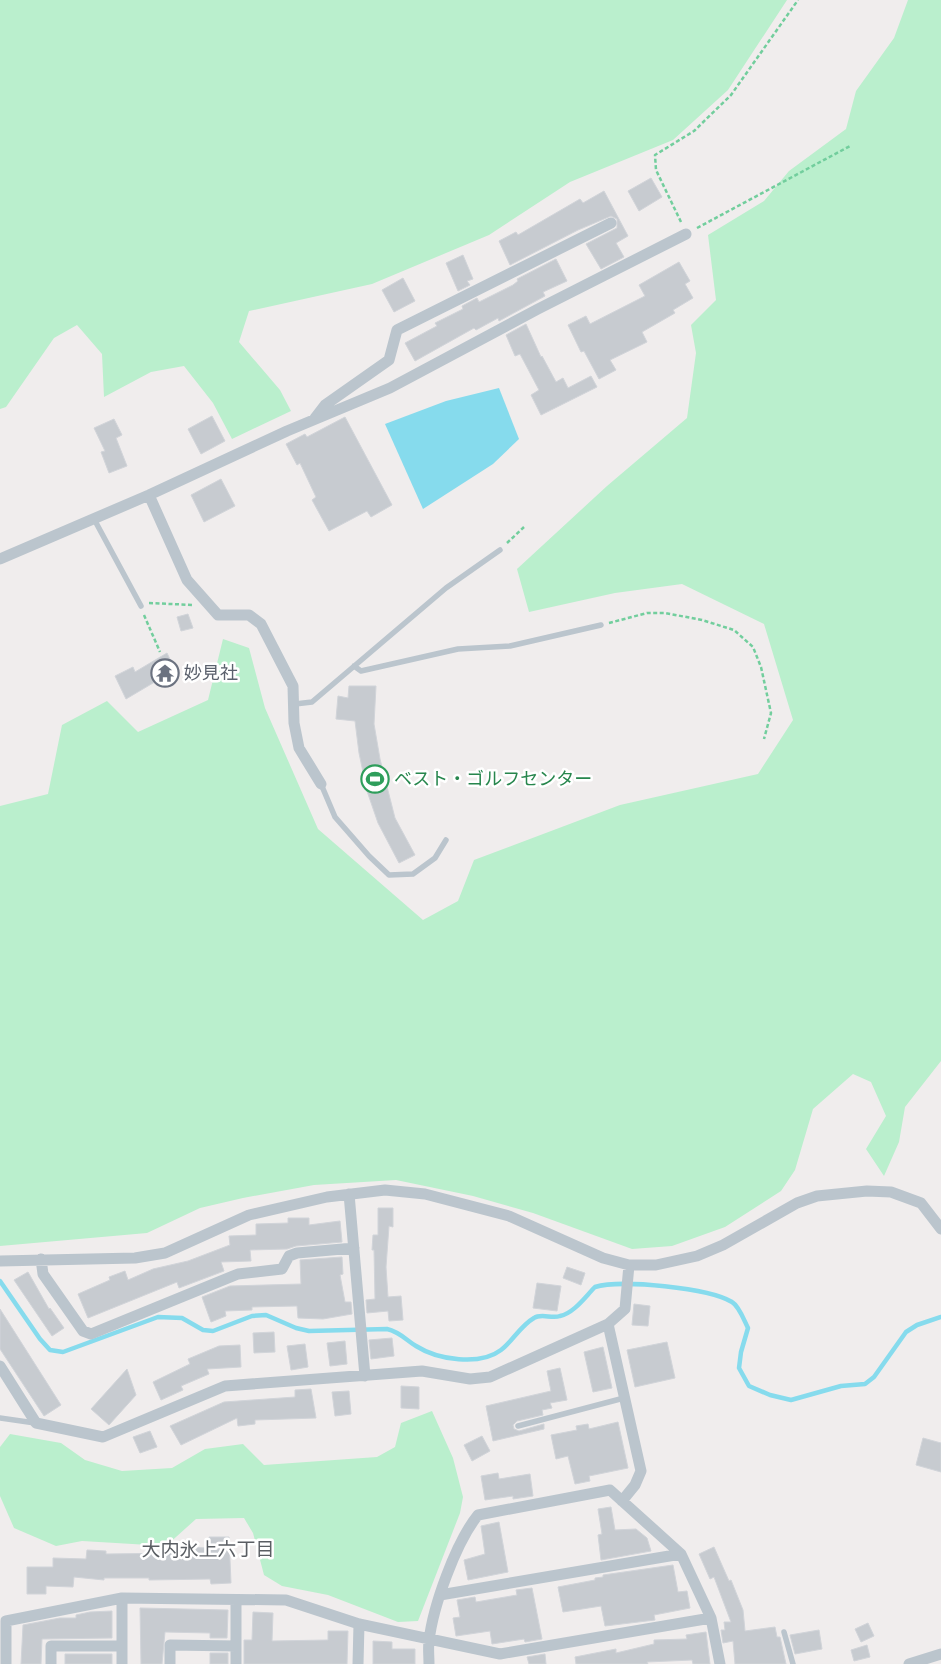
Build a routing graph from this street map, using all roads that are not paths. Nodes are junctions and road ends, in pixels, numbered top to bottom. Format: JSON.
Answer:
{"nodes":[{"id":1,"x":611,"y":223,"type":"dead end"},
{"id":2,"x":686,"y":234,"type":"road end"},
{"id":3,"x":314,"y":420,"type":"junction"},
{"id":4,"x":149,"y":495,"type":"junction"},
{"id":5,"x":94,"y":519,"type":"junction"},
{"id":6,"x":500,"y":550,"type":"road end"},
{"id":7,"x":0,"y":559,"type":"edge"},
{"id":8,"x":140,"y":606,"type":"road end"},
{"id":9,"x":601,"y":625,"type":"road end"},
{"id":10,"x":354,"y":666,"type":"junction"},
{"id":11,"x":295,"y":704,"type":"junction"},
{"id":12,"x":321,"y":784,"type":"joint"},
{"id":13,"x":446,"y":840,"type":"dead end"},
{"id":14,"x":350,"y":1194,"type":"junction"},
{"id":15,"x":941,"y":1229,"type":"edge"},
{"id":16,"x":354,"y":1248,"type":"junction"},
{"id":17,"x":41,"y":1259,"type":"junction"},
{"id":18,"x":0,"y":1261,"type":"edge"},
{"id":19,"x":628,"y":1265,"type":"junction"},
{"id":20,"x":608,"y":1324,"type":"junction"},
{"id":21,"x":0,"y":1366,"type":"edge"},
{"id":22,"x":364,"y":1376,"type":"junction"},
{"id":23,"x":624,"y":1398,"type":"junction"},
{"id":24,"x":0,"y":1418,"type":"edge"},
{"id":25,"x":36,"y":1423,"type":"junction"},
{"id":26,"x":518,"y":1426,"type":"dead end"},
{"id":27,"x":622,"y":1501,"type":"junction"},
{"id":28,"x":680,"y":1554,"type":"junction"},
{"id":29,"x":440,"y":1595,"type":"junction"},
{"id":30,"x":122,"y":1598,"type":"junction"},
{"id":31,"x":236,"y":1600,"type":"junction"},
{"id":32,"x":711,"y":1618,"type":"junction"},
{"id":33,"x":359,"y":1624,"type":"junction"},
{"id":34,"x":784,"y":1632,"type":"dead end"},
{"id":35,"x":429,"y":1641,"type":"junction"},
{"id":36,"x":122,"y":1646,"type":"junction"},
{"id":37,"x":236,"y":1646,"type":"junction"},
{"id":38,"x":941,"y":1654,"type":"edge"},
{"id":39,"x":500,"y":1659,"type":"edge"},
{"id":40,"x":6,"y":1664,"type":"edge"},
{"id":41,"x":51,"y":1664,"type":"edge"},
{"id":42,"x":122,"y":1664,"type":"edge"},
{"id":43,"x":170,"y":1664,"type":"edge"},
{"id":44,"x":236,"y":1664,"type":"edge"},
{"id":45,"x":358,"y":1664,"type":"edge"},
{"id":46,"x":429,"y":1664,"type":"edge"},
{"id":47,"x":720,"y":1664,"type":"edge"},
{"id":48,"x":793,"y":1664,"type":"edge"},
{"id":49,"x":909,"y":1664,"type":"edge"}],
"edges":[{"from":1,"to":3,"type":"street"},
{"from":2,"to":3,"type":"street"},
{"from":3,"to":4,"type":"street"},
{"from":4,"to":5,"type":"street"},
{"from":4,"to":11,"type":"street"},
{"from":5,"to":7,"type":"street"},
{"from":5,"to":8,"type":"lane"},
{"from":6,"to":10,"type":"lane"},
{"from":9,"to":10,"type":"lane"},
{"from":10,"to":11,"type":"lane"},
{"from":11,"to":12,"type":"street"},
{"from":12,"to":13,"type":"lane"},
{"from":14,"to":16,"type":"street"},
{"from":14,"to":17,"type":"street"},
{"from":14,"to":19,"type":"street"},
{"from":15,"to":19,"type":"street"},
{"from":16,"to":17,"type":"street"},
{"from":16,"to":22,"type":"street"},
{"from":17,"to":18,"type":"street"},
{"from":19,"to":20,"type":"street"},
{"from":20,"to":22,"type":"street"},
{"from":20,"to":23,"type":"street"},
{"from":21,"to":25,"type":"street"},
{"from":22,"to":25,"type":"street"},
{"from":23,"to":26,"type":"lane"},
{"from":23,"to":27,"type":"street"},
{"from":24,"to":25,"type":"lane"},
{"from":27,"to":28,"type":"street"},
{"from":27,"to":29,"type":"street"},
{"from":28,"to":29,"type":"street"},
{"from":28,"to":32,"type":"street"},
{"from":29,"to":35,"type":"street"},
{"from":30,"to":31,"type":"street"},
{"from":30,"to":36,"type":"street"},
{"from":30,"to":40,"type":"street"},
{"from":31,"to":33,"type":"street"},
{"from":31,"to":37,"type":"street"},
{"from":32,"to":39,"type":"street"},
{"from":32,"to":47,"type":"street"},
{"from":33,"to":35,"type":"street"},
{"from":33,"to":45,"type":"street"},
{"from":34,"to":48,"type":"lane"},
{"from":35,"to":39,"type":"street"},
{"from":35,"to":46,"type":"street"},
{"from":36,"to":41,"type":"street"},
{"from":36,"to":42,"type":"street"},
{"from":37,"to":43,"type":"street"},
{"from":37,"to":44,"type":"street"},
{"from":38,"to":49,"type":"street"}]}
